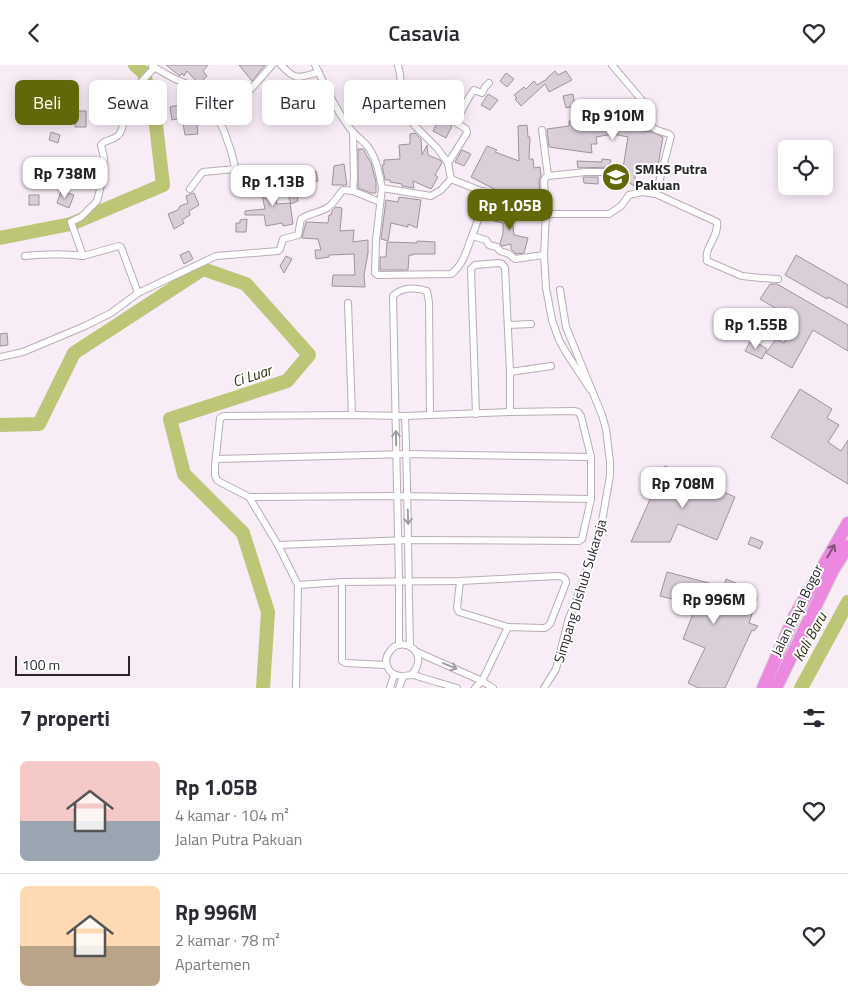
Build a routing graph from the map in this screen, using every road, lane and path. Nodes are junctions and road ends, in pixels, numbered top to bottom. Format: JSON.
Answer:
{"nodes":[{"id":1,"x":272,"y":65,"type":"edge"},
{"id":2,"x":281,"y":65,"type":"edge"},
{"id":3,"x":315,"y":65,"type":"edge"},
{"id":4,"x":398,"y":65,"type":"edge"},
{"id":5,"x":612,"y":65,"type":"edge"},
{"id":6,"x":152,"y":68,"type":"edge"},
{"id":7,"x":319,"y":72,"type":"junction"},
{"id":8,"x":142,"y":80,"type":"edge"},
{"id":9,"x":178,"y":80,"type":"edge"},
{"id":10,"x":489,"y":83,"type":"dead end"},
{"id":11,"x":252,"y":88,"type":"edge"},
{"id":12,"x":122,"y":125,"type":"edge"},
{"id":13,"x":221,"y":125,"type":"edge"},
{"id":14,"x":542,"y":130,"type":"dead end"},
{"id":15,"x":352,"y":132,"type":"junction"},
{"id":16,"x":448,"y":163,"type":"junction"},
{"id":17,"x":236,"y":169,"type":"junction"},
{"id":18,"x":608,"y":172,"type":"dead end"},
{"id":19,"x":548,"y":176,"type":"junction"},
{"id":20,"x":451,"y":179,"type":"junction"},
{"id":21,"x":258,"y":187,"type":"dead end"},
{"id":22,"x":382,"y":188,"type":"junction"},
{"id":23,"x":190,"y":189,"type":"dead end"},
{"id":24,"x":353,"y":191,"type":"junction"},
{"id":25,"x":484,"y":191,"type":"junction"},
{"id":26,"x":656,"y":193,"type":"junction"},
{"id":27,"x":380,"y":202,"type":"junction"},
{"id":28,"x":546,"y":216,"type":"junction"},
{"id":29,"x":472,"y":236,"type":"junction"},
{"id":30,"x":82,"y":254,"type":"junction"},
{"id":31,"x":544,"y":255,"type":"junction"},
{"id":32,"x":25,"y":256,"type":"dead end"},
{"id":33,"x":778,"y":279,"type":"dead end"},
{"id":34,"x":560,"y":291,"type":"dead end"},
{"id":35,"x":138,"y":293,"type":"junction"},
{"id":36,"x":348,"y":303,"type":"dead end"},
{"id":37,"x":530,"y":324,"type":"dead end"},
{"id":38,"x":508,"y":325,"type":"junction"},
{"id":39,"x":0,"y":357,"type":"edge"},
{"id":40,"x":551,"y":365,"type":"dead end"},
{"id":41,"x":510,"y":372,"type":"junction"},
{"id":42,"x":594,"y":394,"type":"junction"},
{"id":43,"x":510,"y":412,"type":"junction"},
{"id":44,"x":476,"y":414,"type":"junction"},
{"id":45,"x":352,"y":415,"type":"junction"},
{"id":46,"x":395,"y":415,"type":"junction"},
{"id":47,"x":430,"y":415,"type":"junction"},
{"id":48,"x":405,"y":416,"type":"junction"},
{"id":49,"x":396,"y":454,"type":"junction"},
{"id":50,"x":407,"y":454,"type":"junction"},
{"id":51,"x":591,"y":457,"type":"junction"},
{"id":52,"x":216,"y":459,"type":"junction"},
{"id":53,"x":397,"y":496,"type":"junction"},
{"id":54,"x":248,"y":497,"type":"junction"},
{"id":55,"x":407,"y":497,"type":"junction"},
{"id":56,"x":591,"y":499,"type":"junction"},
{"id":57,"x":848,"y":523,"type":"edge"},
{"id":58,"x":408,"y":540,"type":"junction"},
{"id":59,"x":398,"y":541,"type":"junction"},
{"id":60,"x":278,"y":545,"type":"junction"},
{"id":61,"x":848,"y":546,"type":"edge"},
{"id":62,"x":399,"y":581,"type":"junction"},
{"id":63,"x":408,"y":581,"type":"junction"},
{"id":64,"x":460,"y":581,"type":"junction"},
{"id":65,"x":342,"y":582,"type":"junction"},
{"id":66,"x":298,"y":585,"type":"junction"},
{"id":67,"x":508,"y":627,"type":"junction"},
{"id":68,"x":398,"y":645,"type":"junction"},
{"id":69,"x":410,"y":646,"type":"junction"},
{"id":70,"x":417,"y":652,"type":"junction"},
{"id":71,"x":386,"y":665,"type":"junction"},
{"id":72,"x":394,"y":675,"type":"junction"},
{"id":73,"x":411,"y":675,"type":"junction"},
{"id":74,"x":403,"y":677,"type":"junction"},
{"id":75,"x":482,"y":681,"type":"junction"},
{"id":76,"x":296,"y":688,"type":"edge"},
{"id":77,"x":390,"y":688,"type":"edge"},
{"id":78,"x":399,"y":688,"type":"edge"},
{"id":79,"x":457,"y":688,"type":"edge"},
{"id":80,"x":475,"y":688,"type":"edge"},
{"id":81,"x":493,"y":688,"type":"edge"},
{"id":82,"x":544,"y":688,"type":"edge"},
{"id":83,"x":763,"y":688,"type":"edge"},
{"id":84,"x":776,"y":688,"type":"edge"}],
"edges":[{"from":1,"to":11,"type":"street"},
{"from":2,"to":7,"type":"street"},
{"from":3,"to":7,"type":"street"},
{"from":4,"to":16,"type":"street"},
{"from":5,"to":26,"type":"street"},
{"from":6,"to":8,"type":"street"},
{"from":6,"to":9,"type":"street"},
{"from":7,"to":15,"type":"street"},
{"from":10,"to":16,"type":"street"},
{"from":12,"to":30,"type":"street"},
{"from":13,"to":17,"type":"street"},
{"from":14,"to":19,"type":"street"},
{"from":15,"to":22,"type":"street"},
{"from":15,"to":24,"type":"street"},
{"from":16,"to":20,"type":"street"},
{"from":17,"to":21,"type":"street"},
{"from":17,"to":23,"type":"street"},
{"from":18,"to":19,"type":"street"},
{"from":19,"to":28,"type":"street"},
{"from":20,"to":22,"type":"street"},
{"from":20,"to":25,"type":"street"},
{"from":22,"to":27,"type":"street"},
{"from":24,"to":27,"type":"street"},
{"from":24,"to":35,"type":"street"},
{"from":25,"to":28,"type":"street"},
{"from":25,"to":29,"type":"street"},
{"from":26,"to":28,"type":"street"},
{"from":26,"to":33,"type":"street"},
{"from":27,"to":29,"type":"street"},
{"from":28,"to":31,"type":"street"},
{"from":29,"to":31,"type":"street"},
{"from":30,"to":32,"type":"street"},
{"from":30,"to":35,"type":"street"},
{"from":31,"to":42,"type":"street"},
{"from":34,"to":42,"type":"street","name":"Simpang Dishub Sukaraja"},
{"from":35,"to":39,"type":"street"},
{"from":36,"to":45,"type":"street"},
{"from":37,"to":38,"type":"street"},
{"from":38,"to":41,"type":"street"},
{"from":38,"to":44,"type":"street"},
{"from":40,"to":41,"type":"street"},
{"from":41,"to":43,"type":"street"},
{"from":42,"to":82,"type":"street","name":"Simpang Dishub Sukaraja"},
{"from":43,"to":44,"type":"street"},
{"from":43,"to":51,"type":"street"},
{"from":44,"to":47,"type":"street"},
{"from":45,"to":46,"type":"street"},
{"from":45,"to":52,"type":"street"},
{"from":46,"to":47,"type":"street"},
{"from":46,"to":48,"type":"street"},
{"from":49,"to":46,"type":"street","one_way":true},
{"from":47,"to":48,"type":"street"},
{"from":48,"to":50,"type":"street"},
{"from":49,"to":50,"type":"street"},
{"from":49,"to":52,"type":"street"},
{"from":49,"to":53,"type":"street"},
{"from":50,"to":51,"type":"street"},
{"from":50,"to":55,"type":"street"},
{"from":51,"to":56,"type":"street"},
{"from":52,"to":54,"type":"street"},
{"from":53,"to":54,"type":"street"},
{"from":53,"to":55,"type":"street"},
{"from":53,"to":59,"type":"street"},
{"from":54,"to":60,"type":"street"},
{"from":55,"to":56,"type":"street"},
{"from":55,"to":58,"type":"street","one_way":true},
{"from":56,"to":58,"type":"street"},
{"from":83,"to":57,"type":"highway","name":"Jalan Raya Bogor","one_way":true},
{"from":58,"to":59,"type":"street"},
{"from":58,"to":63,"type":"street"},
{"from":59,"to":60,"type":"street"},
{"from":59,"to":62,"type":"street"},
{"from":60,"to":66,"type":"street"},
{"from":61,"to":84,"type":"highway","name":"Jalan Raya Bogor"},
{"from":62,"to":63,"type":"street"},
{"from":62,"to":65,"type":"street"},
{"from":62,"to":68,"type":"street"},
{"from":63,"to":64,"type":"street"},
{"from":63,"to":69,"type":"street"},
{"from":64,"to":67,"type":"street"},
{"from":64,"to":67,"type":"street"},
{"from":65,"to":66,"type":"street"},
{"from":65,"to":71,"type":"street"},
{"from":66,"to":76,"type":"street"},
{"from":67,"to":75,"type":"street"},
{"from":68,"to":69,"type":"street"},
{"from":68,"to":71,"type":"street"},
{"from":69,"to":70,"type":"street"},
{"from":70,"to":73,"type":"street"},
{"from":70,"to":75,"type":"street","one_way":true},
{"from":71,"to":72,"type":"street"},
{"from":72,"to":74,"type":"street"},
{"from":72,"to":77,"type":"street"},
{"from":73,"to":74,"type":"street"},
{"from":73,"to":79,"type":"street"},
{"from":74,"to":78,"type":"street"},
{"from":75,"to":80,"type":"street"},
{"from":75,"to":81,"type":"street"}]}
